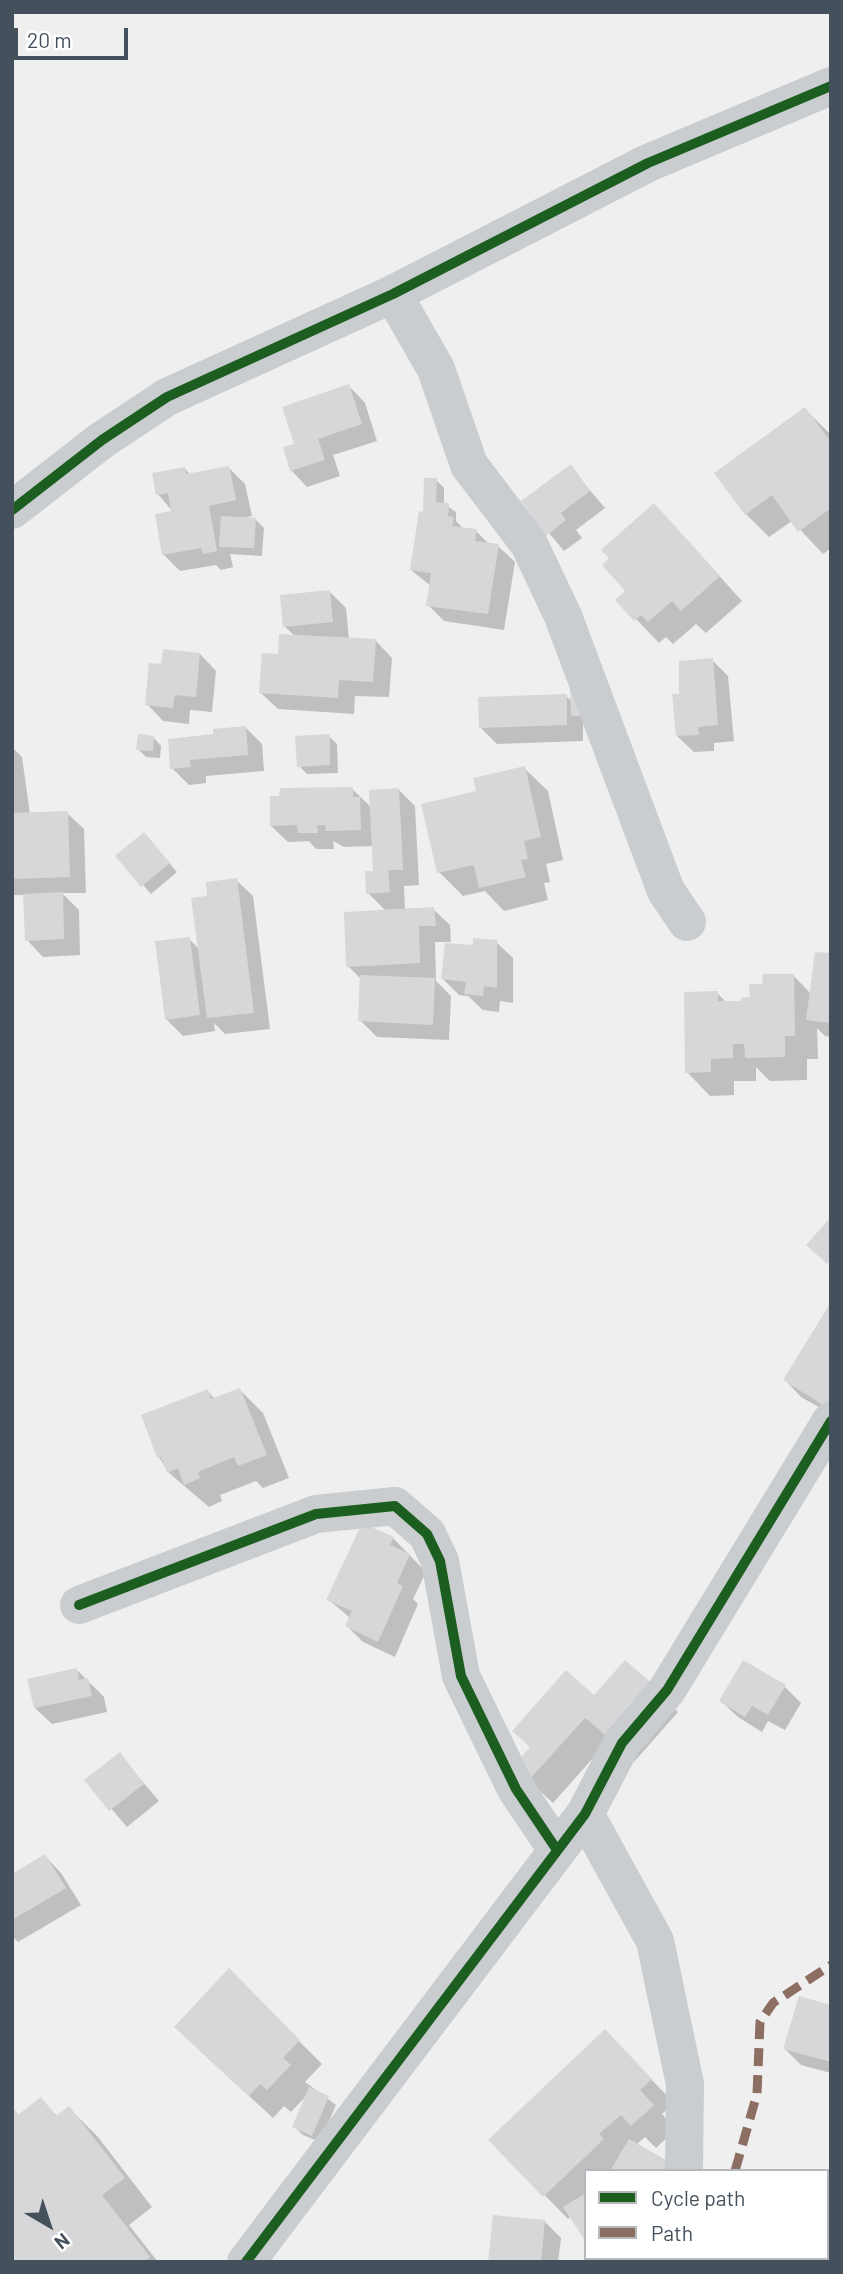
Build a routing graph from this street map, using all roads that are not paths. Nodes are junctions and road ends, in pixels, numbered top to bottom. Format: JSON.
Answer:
{"nodes":[{"id":1,"x":831,"y":86,"type":"edge"},
{"id":2,"x":393,"y":294,"type":"junction"},
{"id":3,"x":12,"y":510,"type":"edge"},
{"id":4,"x":687,"y":922,"type":"dead end"},
{"id":5,"x":831,"y":1421,"type":"edge"},
{"id":6,"x":79,"y":1605,"type":"dead end"},
{"id":7,"x":585,"y":1814,"type":"junction"},
{"id":8,"x":556,"y":1850,"type":"junction"},
{"id":9,"x":684,"y":2169,"type":"edge"},
{"id":10,"x":246,"y":2262,"type":"edge"}],
"edges":[{"from":1,"to":2,"type":"street"},
{"from":2,"to":3,"type":"street"},
{"from":2,"to":4,"type":"street"},
{"from":5,"to":7,"type":"street"},
{"from":6,"to":8,"type":"street"},
{"from":7,"to":8,"type":"street"},
{"from":7,"to":9,"type":"street"},
{"from":8,"to":10,"type":"street"}]}
